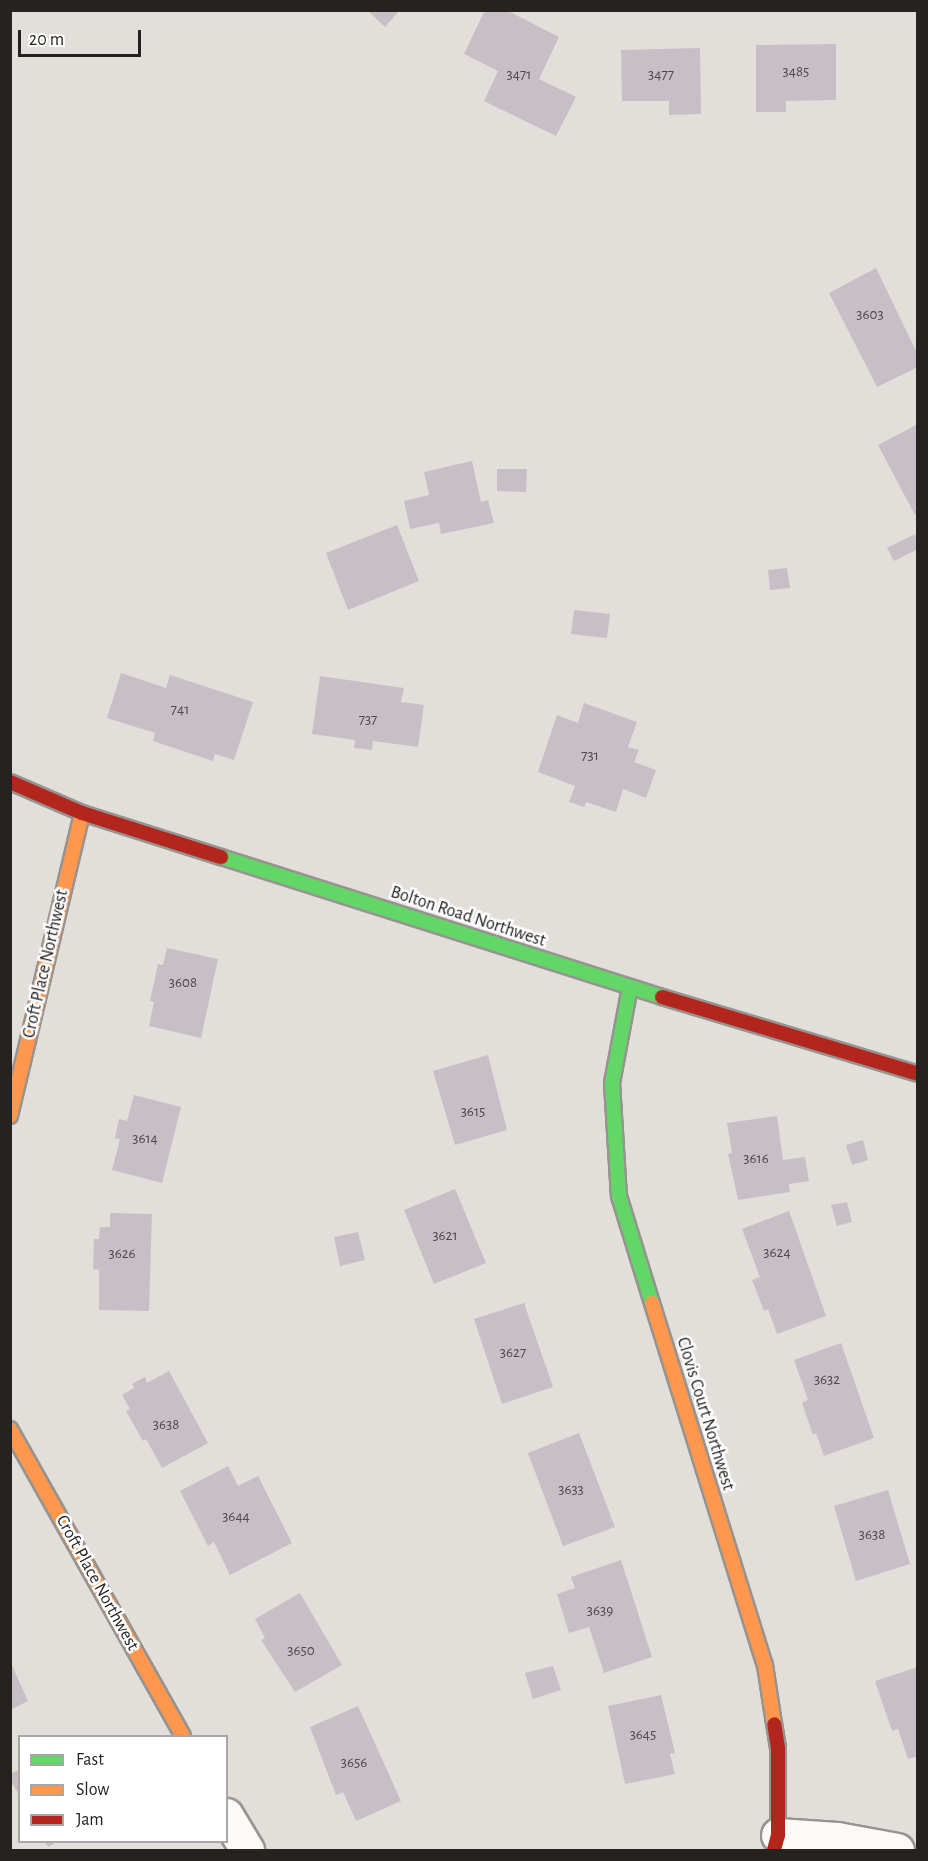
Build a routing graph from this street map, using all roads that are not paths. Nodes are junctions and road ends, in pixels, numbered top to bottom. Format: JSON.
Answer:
{"nodes":[{"id":1,"x":10,"y":782,"type":"edge"},
{"id":2,"x":82,"y":813,"type":"junction"},
{"id":3,"x":630,"y":987,"type":"junction"},
{"id":4,"x":918,"y":1074,"type":"edge"},
{"id":5,"x":10,"y":1116,"type":"edge"},
{"id":6,"x":10,"y":1429,"type":"edge"},
{"id":7,"x":182,"y":1735,"type":"edge"},
{"id":8,"x":228,"y":1818,"type":"edge"},
{"id":9,"x":776,"y":1843,"type":"edge"},
{"id":10,"x":247,"y":1851,"type":"edge"},
{"id":11,"x":897,"y":1851,"type":"edge"}],
"edges":[{"from":1,"to":2,"type":"street","name":"Bolton Road Northwest"},
{"from":2,"to":3,"type":"street","name":"Bolton Road Northwest"},
{"from":2,"to":5,"type":"street","name":"Croft Place Northwest"},
{"from":3,"to":4,"type":"street","name":"Bolton Road Northwest"},
{"from":3,"to":9,"type":"street","name":"Clovis Court Northwest"},
{"from":6,"to":7,"type":"street","name":"Croft Place Northwest"},
{"from":8,"to":10,"type":"street"},
{"from":9,"to":11,"type":"street"}]}
